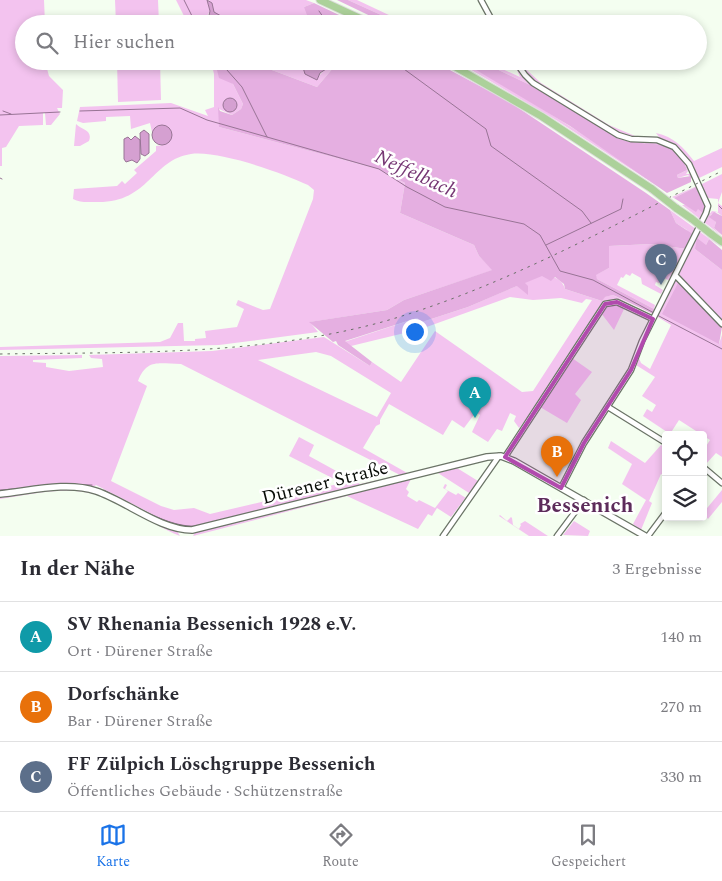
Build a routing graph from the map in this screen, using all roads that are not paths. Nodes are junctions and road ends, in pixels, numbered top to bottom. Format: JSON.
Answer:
{"nodes":[{"id":1,"x":320,"y":0,"type":"edge"},
{"id":2,"x":481,"y":0,"type":"edge"},
{"id":3,"x":352,"y":15,"type":"edge"},
{"id":4,"x":489,"y":15,"type":"edge"},
{"id":5,"x":462,"y":70,"type":"edge"},
{"id":6,"x":521,"y":70,"type":"edge"},
{"id":7,"x":722,"y":242,"type":"edge"},
{"id":8,"x":675,"y":275,"type":"junction"},
{"id":9,"x":655,"y":315,"type":"junction"},
{"id":10,"x":722,"y":324,"type":"edge"},
{"id":11,"x":608,"y":407,"type":"junction"},
{"id":12,"x":662,"y":440,"type":"edge"},
{"id":13,"x":502,"y":457,"type":"junction"},
{"id":14,"x":707,"y":470,"type":"edge"},
{"id":15,"x":722,"y":483,"type":"edge"},
{"id":16,"x":561,"y":488,"type":"junction"},
{"id":17,"x":0,"y":494,"type":"edge"},
{"id":18,"x":584,"y":500,"type":"junction"},
{"id":19,"x":662,"y":517,"type":"edge"},
{"id":20,"x":443,"y":536,"type":"edge"},
{"id":21,"x":557,"y":536,"type":"edge"},
{"id":22,"x":646,"y":536,"type":"edge"}],
"edges":[{"from":1,"to":3,"type":"main road"},
{"from":2,"to":4,"type":"street"},
{"from":5,"to":7,"type":"main road","bridge":true},
{"from":6,"to":8,"type":"street"},
{"from":8,"to":9,"type":"street"},
{"from":8,"to":10,"type":"street"},
{"from":9,"to":11,"type":"street"},
{"from":9,"to":13,"type":"street"},
{"from":11,"to":12,"type":"street"},
{"from":11,"to":16,"type":"street"},
{"from":13,"to":16,"type":"street"},
{"from":13,"to":17,"type":"street","name":"Dürener Straße"},
{"from":13,"to":20,"type":"street"},
{"from":14,"to":15,"type":"street"},
{"from":16,"to":18,"type":"street"},
{"from":18,"to":21,"type":"street"},
{"from":18,"to":22,"type":"street"},
{"from":19,"to":22,"type":"street"}]}
